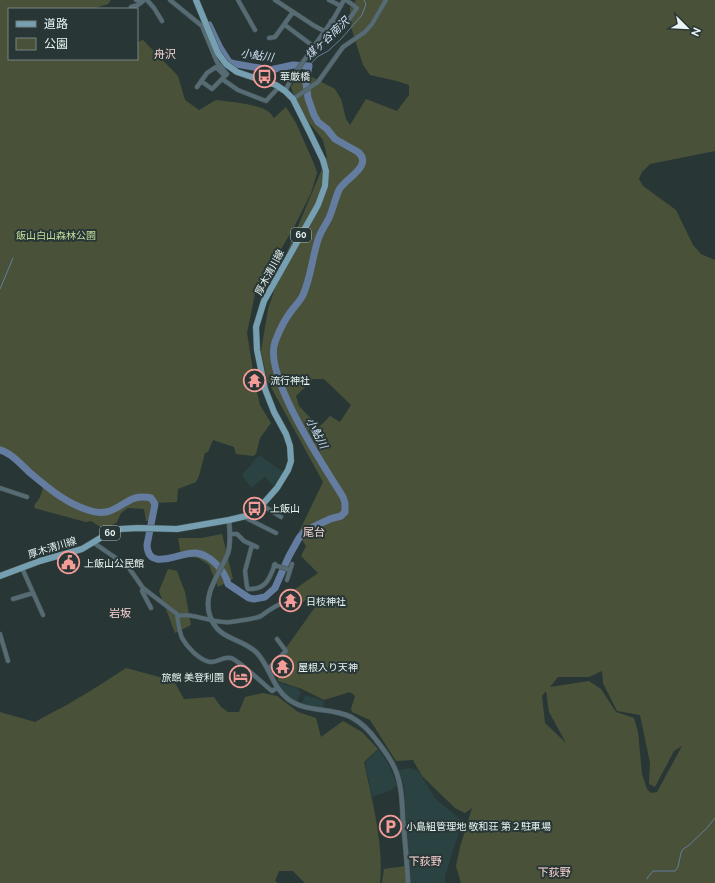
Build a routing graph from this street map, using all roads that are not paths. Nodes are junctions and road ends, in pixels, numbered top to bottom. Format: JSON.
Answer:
{"nodes":[{"id":1,"x":136,"y":0,"type":"edge"},
{"id":2,"x":147,"y":0,"type":"edge"},
{"id":3,"x":170,"y":0,"type":"edge"},
{"id":4,"x":196,"y":0,"type":"edge"},
{"id":5,"x":238,"y":0,"type":"edge"},
{"id":6,"x":276,"y":0,"type":"edge"},
{"id":7,"x":329,"y":0,"type":"edge"},
{"id":8,"x":345,"y":0,"type":"edge"},
{"id":9,"x":386,"y":0,"type":"edge"},
{"id":10,"x":143,"y":1,"type":"edge"},
{"id":11,"x":341,"y":6,"type":"junction"},
{"id":12,"x":131,"y":7,"type":"dead end"},
{"id":13,"x":293,"y":12,"type":"junction"},
{"id":14,"x":162,"y":21,"type":"dead end"},
{"id":15,"x":331,"y":21,"type":"junction"},
{"id":16,"x":285,"y":25,"type":"junction"},
{"id":17,"x":255,"y":30,"type":"dead end"},
{"id":18,"x":324,"y":31,"type":"junction"},
{"id":19,"x":269,"y":38,"type":"dead end"},
{"id":20,"x":312,"y":48,"type":"junction"},
{"id":21,"x":216,"y":54,"type":"junction"},
{"id":22,"x":224,"y":78,"type":"junction"},
{"id":23,"x":201,"y":82,"type":"junction"},
{"id":24,"x":197,"y":87,"type":"dead end"},
{"id":25,"x":280,"y":87,"type":"junction"},
{"id":26,"x":285,"y":91,"type":"junction"},
{"id":27,"x":293,"y":99,"type":"junction"},
{"id":28,"x":0,"y":488,"type":"edge"},
{"id":29,"x":28,"y":496,"type":"dead end"},
{"id":30,"x":262,"y":505,"type":"junction"},
{"id":31,"x":248,"y":515,"type":"junction"},
{"id":32,"x":281,"y":517,"type":"dead end"},
{"id":33,"x":229,"y":520,"type":"junction"},
{"id":34,"x":276,"y":533,"type":"dead end"},
{"id":35,"x":230,"y":534,"type":"junction"},
{"id":36,"x":94,"y":543,"type":"junction"},
{"id":37,"x":252,"y":545,"type":"junction"},
{"id":38,"x":257,"y":547,"type":"dead end"},
{"id":39,"x":292,"y":564,"type":"dead end"},
{"id":40,"x":22,"y":568,"type":"junction"},
{"id":41,"x":289,"y":570,"type":"junction"},
{"id":42,"x":0,"y":576,"type":"edge"},
{"id":43,"x":286,"y":580,"type":"dead end"},
{"id":44,"x":142,"y":588,"type":"junction"},
{"id":45,"x":33,"y":593,"type":"junction"},
{"id":46,"x":13,"y":599,"type":"dead end"},
{"id":47,"x":285,"y":602,"type":"dead end"},
{"id":48,"x":150,"y":608,"type":"dead end"},
{"id":49,"x":43,"y":615,"type":"dead end"},
{"id":50,"x":177,"y":616,"type":"junction"},
{"id":51,"x":212,"y":620,"type":"junction"},
{"id":52,"x":0,"y":634,"type":"edge"},
{"id":53,"x":276,"y":639,"type":"dead end"},
{"id":54,"x":8,"y":661,"type":"dead end"},
{"id":55,"x":268,"y":668,"type":"junction"},
{"id":56,"x":277,"y":688,"type":"junction"},
{"id":57,"x":408,"y":883,"type":"edge"}],
"edges":[{"from":1,"to":10,"type":"street"},
{"from":2,"to":14,"type":"street"},
{"from":3,"to":21,"type":"street"},
{"from":4,"to":21,"type":"main road","name":"厚木清川線","number":"60"},
{"from":5,"to":17,"type":"street"},
{"from":6,"to":13,"type":"street"},
{"from":7,"to":11,"type":"street"},
{"from":8,"to":11,"type":"street"},
{"from":8,"to":15,"type":"street"},
{"from":9,"to":27,"type":"street"},
{"from":10,"to":12,"type":"street"},
{"from":11,"to":15,"type":"street"},
{"from":13,"to":16,"type":"street"},
{"from":13,"to":18,"type":"street"},
{"from":15,"to":18,"type":"street"},
{"from":16,"to":19,"type":"street"},
{"from":16,"to":20,"type":"street"},
{"from":18,"to":20,"type":"street"},
{"from":20,"to":26,"type":"street"},
{"from":21,"to":22,"type":"street"},
{"from":21,"to":25,"type":"main road","name":"厚木清川線","number":"60"},
{"from":22,"to":23,"type":"street"},
{"from":22,"to":23,"type":"street"},
{"from":22,"to":25,"type":"street"},
{"from":23,"to":24,"type":"street"},
{"from":25,"to":26,"type":"main road","name":"厚木清川線","number":"60"},
{"from":26,"to":27,"type":"main road","name":"厚木清川線","number":"60"},
{"from":27,"to":30,"type":"main road","name":"厚木清川線","number":"60"},
{"from":28,"to":29,"type":"street"},
{"from":30,"to":31,"type":"main road","number":"60"},
{"from":30,"to":32,"type":"street"},
{"from":31,"to":33,"type":"main road","name":"厚木清川線","number":"60"},
{"from":31,"to":34,"type":"street"},
{"from":33,"to":35,"type":"street"},
{"from":33,"to":36,"type":"main road","name":"厚木清川線","number":"60"},
{"from":35,"to":37,"type":"street"},
{"from":35,"to":51,"type":"street"},
{"from":36,"to":40,"type":"main road","name":"厚木清川線","number":"60"},
{"from":36,"to":44,"type":"street"},
{"from":37,"to":38,"type":"street"},
{"from":37,"to":41,"type":"street"},
{"from":39,"to":41,"type":"street"},
{"from":40,"to":42,"type":"main road","name":"厚木清川線","number":"60"},
{"from":40,"to":45,"type":"street"},
{"from":41,"to":43,"type":"street"},
{"from":44,"to":48,"type":"street"},
{"from":44,"to":50,"type":"street"},
{"from":45,"to":46,"type":"street"},
{"from":45,"to":49,"type":"street"},
{"from":47,"to":51,"type":"street"},
{"from":50,"to":51,"type":"street"},
{"from":50,"to":56,"type":"street"},
{"from":51,"to":55,"type":"street"},
{"from":52,"to":54,"type":"street"},
{"from":53,"to":55,"type":"street"},
{"from":55,"to":56,"type":"street"},
{"from":56,"to":57,"type":"street"}]}
